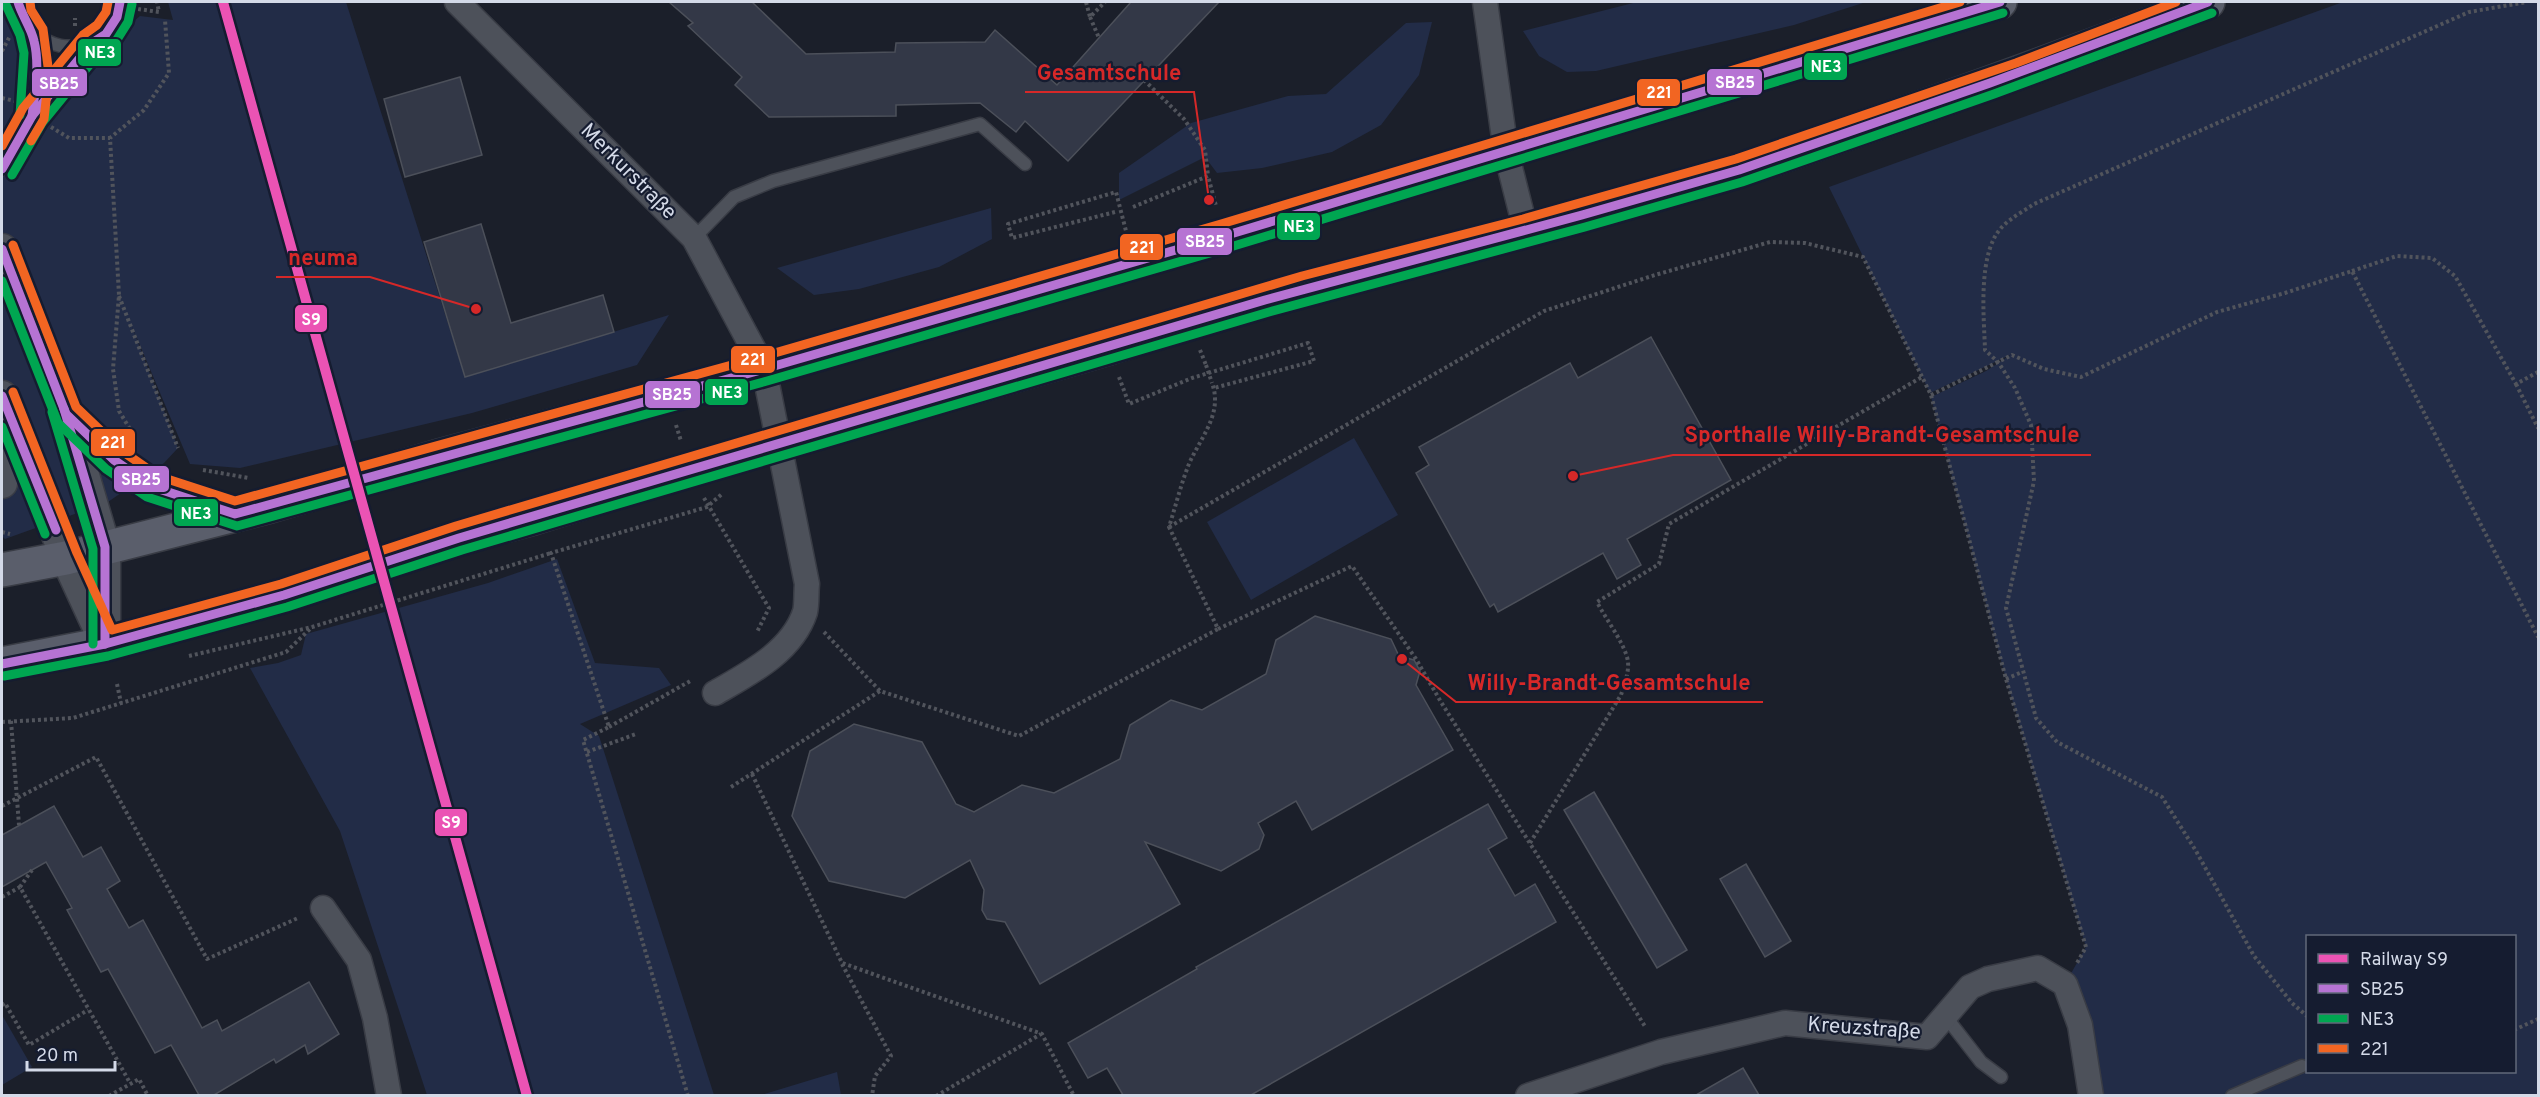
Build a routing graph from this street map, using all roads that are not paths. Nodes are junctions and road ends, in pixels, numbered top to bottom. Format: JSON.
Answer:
{"nodes":[{"id":1,"x":18,"y":2,"type":"edge"},
{"id":2,"x":120,"y":2,"type":"edge"},
{"id":3,"x":457,"y":2,"type":"edge"},
{"id":4,"x":1485,"y":2,"type":"edge"},
{"id":5,"x":2000,"y":2,"type":"edge"},
{"id":6,"x":2208,"y":2,"type":"edge"},
{"id":7,"x":31,"y":32,"type":"junction"},
{"id":8,"x":92,"y":43,"type":"junction"},
{"id":9,"x":32,"y":116,"type":"junction"},
{"id":10,"x":1506,"y":152,"type":"junction"},
{"id":11,"x":1025,"y":164,"type":"dead end"},
{"id":12,"x":2,"y":169,"type":"edge"},
{"id":13,"x":1526,"y":231,"type":"junction"},
{"id":14,"x":694,"y":238,"type":"junction"},
{"id":15,"x":2,"y":249,"type":"edge"},
{"id":16,"x":764,"y":369,"type":"junction"},
{"id":17,"x":4,"y":403,"type":"edge"},
{"id":18,"x":66,"y":414,"type":"junction"},
{"id":19,"x":781,"y":444,"type":"junction"},
{"id":20,"x":2,"y":483,"type":"edge"},
{"id":21,"x":235,"y":514,"type":"junction"},
{"id":22,"x":105,"y":547,"type":"junction"},
{"id":23,"x":66,"y":558,"type":"junction"},
{"id":24,"x":2,"y":570,"type":"edge"},
{"id":25,"x":105,"y":644,"type":"junction"},
{"id":26,"x":2,"y":664,"type":"edge"},
{"id":27,"x":707,"y":684,"type":"road end"},
{"id":28,"x":323,"y":908,"type":"road end"},
{"id":29,"x":1946,"y":1017,"type":"junction"},
{"id":30,"x":2302,"y":1066,"type":"dead end"},
{"id":31,"x":2001,"y":1077,"type":"dead end"},
{"id":32,"x":389,"y":1095,"type":"edge"},
{"id":33,"x":1528,"y":1095,"type":"edge"},
{"id":34,"x":2091,"y":1095,"type":"edge"},
{"id":35,"x":2232,"y":1095,"type":"edge"}],
"edges":[{"from":1,"to":7,"type":"lane"},
{"from":2,"to":8,"type":"lane"},
{"from":3,"to":14,"type":"street","name":"Merkurstraße"},
{"from":4,"to":10,"type":"street"},
{"from":5,"to":10,"type":"main road"},
{"from":6,"to":13,"type":"main road"},
{"from":7,"to":8,"type":"lane"},
{"from":7,"to":9,"type":"lane"},
{"from":8,"to":9,"type":"lane"},
{"from":9,"to":12,"type":"lane"},
{"from":10,"to":13,"type":"street"},
{"from":10,"to":16,"type":"main road"},
{"from":11,"to":14,"type":"lane"},
{"from":13,"to":19,"type":"main road"},
{"from":14,"to":16,"type":"street","name":"Merkurstraße"},
{"from":15,"to":18,"type":"street"},
{"from":16,"to":19,"type":"street","name":"Merkurstraße"},
{"from":16,"to":21,"type":"main road"},
{"from":17,"to":20,"type":"street"},
{"from":17,"to":23,"type":"street"},
{"from":18,"to":21,"type":"street"},
{"from":18,"to":22,"type":"street"},
{"from":19,"to":25,"type":"main road"},
{"from":19,"to":27,"type":"street","name":"Merkurstraße"},
{"from":21,"to":22,"type":"main road"},
{"from":22,"to":23,"type":"main road"},
{"from":22,"to":25,"type":"street"},
{"from":23,"to":24,"type":"main road"},
{"from":23,"to":25,"type":"street"},
{"from":25,"to":26,"type":"main road"},
{"from":28,"to":32,"type":"street"},
{"from":29,"to":31,"type":"lane"},
{"from":29,"to":33,"type":"street","name":"Kreuzstraße"},
{"from":29,"to":34,"type":"street","name":"Kreuzstraße"},
{"from":30,"to":35,"type":"lane"}]}
